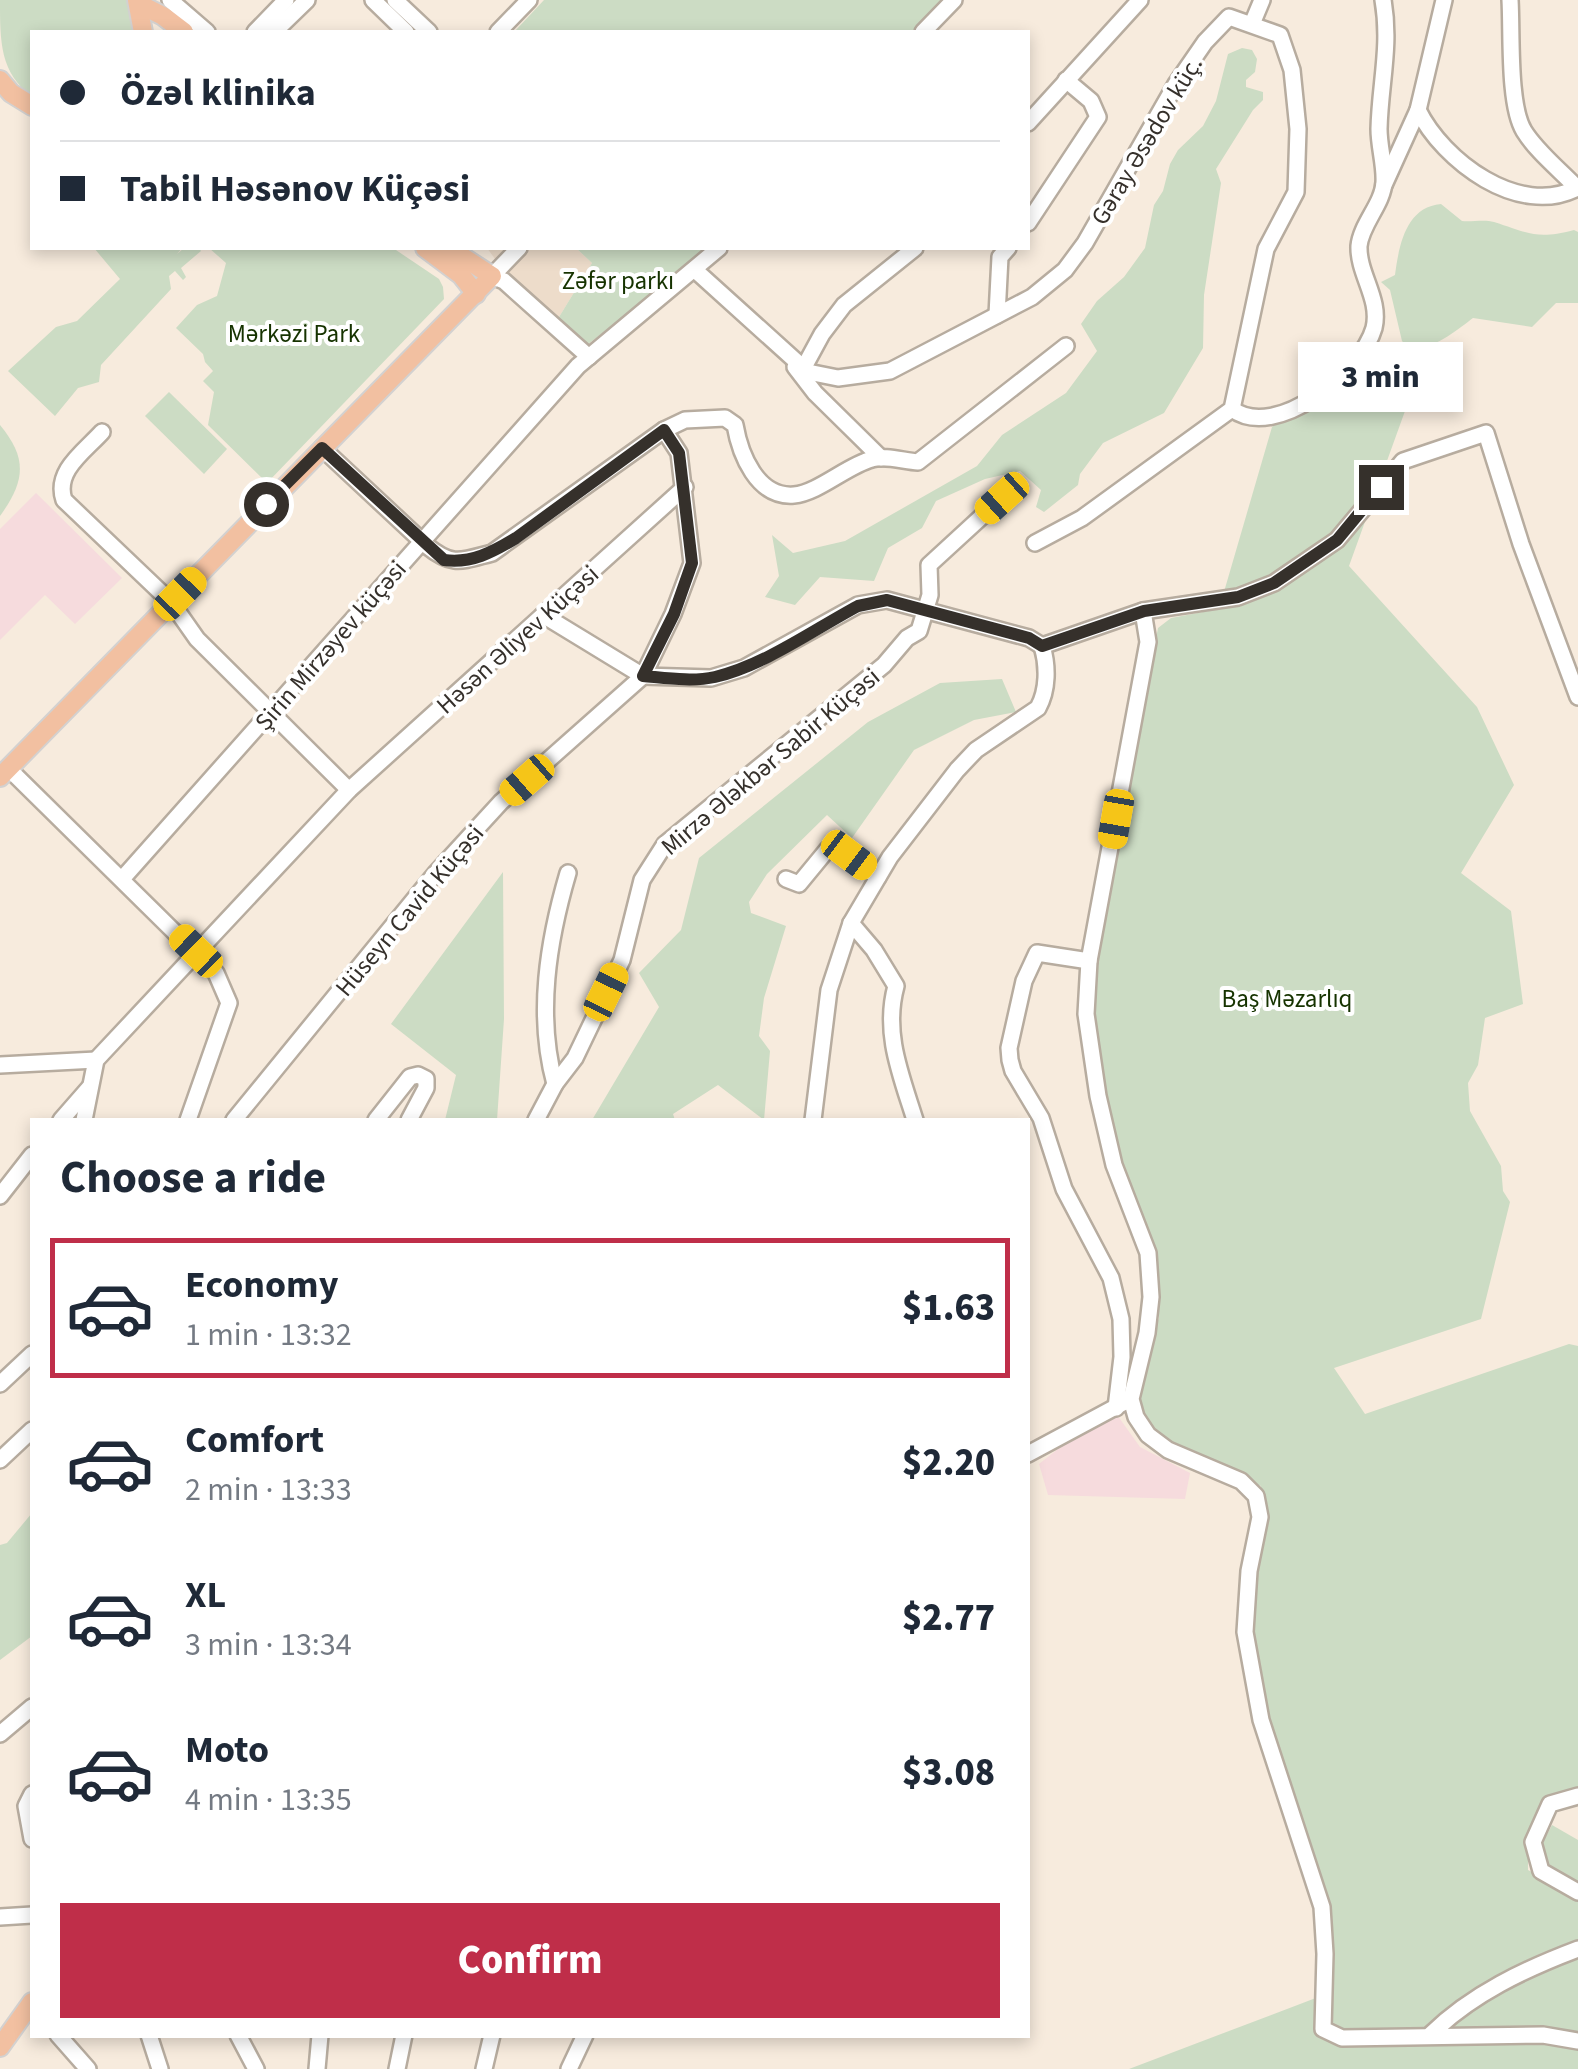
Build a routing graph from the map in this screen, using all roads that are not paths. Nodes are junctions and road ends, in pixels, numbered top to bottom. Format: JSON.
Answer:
{"nodes":[{"id":1,"x":170,"y":0,"type":"edge"},
{"id":2,"x":286,"y":0,"type":"edge"},
{"id":3,"x":307,"y":0,"type":"edge"},
{"id":4,"x":373,"y":0,"type":"edge"},
{"id":5,"x":396,"y":0,"type":"edge"},
{"id":6,"x":528,"y":0,"type":"edge"},
{"id":7,"x":954,"y":0,"type":"edge"},
{"id":8,"x":1140,"y":0,"type":"edge"},
{"id":9,"x":1262,"y":0,"type":"edge"},
{"id":10,"x":1384,"y":0,"type":"edge"},
{"id":11,"x":1444,"y":0,"type":"edge"},
{"id":12,"x":1510,"y":0,"type":"edge"},
{"id":13,"x":138,"y":2,"type":"edge"},
{"id":14,"x":1252,"y":24,"type":"junction"},
{"id":15,"x":143,"y":30,"type":"edge"},
{"id":16,"x":181,"y":30,"type":"edge"},
{"id":17,"x":205,"y":30,"type":"edge"},
{"id":18,"x":256,"y":30,"type":"edge"},
{"id":19,"x":276,"y":30,"type":"edge"},
{"id":20,"x":404,"y":30,"type":"edge"},
{"id":21,"x":427,"y":30,"type":"edge"},
{"id":22,"x":500,"y":30,"type":"edge"},
{"id":23,"x":925,"y":30,"type":"edge"},
{"id":24,"x":0,"y":80,"type":"edge"},
{"id":25,"x":1066,"y":80,"type":"junction"},
{"id":26,"x":30,"y":105,"type":"edge"},
{"id":27,"x":1418,"y":110,"type":"junction"},
{"id":28,"x":1030,"y":120,"type":"edge"},
{"id":29,"x":1384,"y":185,"type":"junction"},
{"id":30,"x":1573,"y":191,"type":"edge"},
{"id":31,"x":1030,"y":220,"type":"edge"},
{"id":32,"x":428,"y":250,"type":"edge"},
{"id":33,"x":453,"y":250,"type":"edge"},
{"id":34,"x":518,"y":250,"type":"edge"},
{"id":35,"x":717,"y":250,"type":"edge"},
{"id":36,"x":913,"y":250,"type":"edge"},
{"id":37,"x":1006,"y":250,"type":"edge"},
{"id":38,"x":695,"y":270,"type":"junction"},
{"id":39,"x":492,"y":276,"type":"junction"},
{"id":40,"x":476,"y":294,"type":"junction"},
{"id":41,"x":997,"y":315,"type":"junction"},
{"id":42,"x":1066,"y":346,"type":"dead end"},
{"id":43,"x":788,"y":355,"type":"junction"},
{"id":44,"x":584,"y":362,"type":"junction"},
{"id":45,"x":803,"y":369,"type":"junction"},
{"id":46,"x":1232,"y":409,"type":"junction"},
{"id":47,"x":664,"y":430,"type":"junction"},
{"id":48,"x":102,"y":432,"type":"dead end"},
{"id":49,"x":322,"y":448,"type":"junction"},
{"id":50,"x":880,"y":458,"type":"junction"},
{"id":51,"x":685,"y":486,"type":"junction"},
{"id":52,"x":1002,"y":498,"type":"dead end"},
{"id":53,"x":421,"y":541,"type":"junction"},
{"id":54,"x":1035,"y":542,"type":"dead end"},
{"id":55,"x":171,"y":602,"type":"junction"},
{"id":56,"x":923,"y":611,"type":"junction"},
{"id":57,"x":1144,"y":611,"type":"junction"},
{"id":58,"x":543,"y":615,"type":"junction"},
{"id":59,"x":1042,"y":646,"type":"junction"},
{"id":60,"x":643,"y":676,"type":"junction"},
{"id":61,"x":1578,"y":697,"type":"edge"},
{"id":62,"x":270,"y":713,"type":"junction"},
{"id":63,"x":4,"y":773,"type":"edge"},
{"id":64,"x":349,"y":790,"type":"junction"},
{"id":65,"x":568,"y":873,"type":"dead end"},
{"id":66,"x":878,"y":877,"type":"junction"},
{"id":67,"x":122,"y":879,"type":"junction"},
{"id":68,"x":786,"y":879,"type":"dead end"},
{"id":69,"x":851,"y":923,"type":"junction"},
{"id":70,"x":196,"y":951,"type":"junction"},
{"id":71,"x":1090,"y":961,"type":"junction"},
{"id":72,"x":96,"y":1060,"type":"junction"},
{"id":73,"x":0,"y":1064,"type":"edge"},
{"id":74,"x":555,"y":1084,"type":"junction"},
{"id":75,"x":89,"y":1088,"type":"junction"},
{"id":76,"x":62,"y":1118,"type":"edge"},
{"id":77,"x":84,"y":1118,"type":"edge"},
{"id":78,"x":189,"y":1118,"type":"edge"},
{"id":79,"x":236,"y":1118,"type":"edge"},
{"id":80,"x":378,"y":1118,"type":"edge"},
{"id":81,"x":410,"y":1118,"type":"edge"},
{"id":82,"x":537,"y":1118,"type":"edge"},
{"id":83,"x":813,"y":1118,"type":"edge"},
{"id":84,"x":914,"y":1118,"type":"edge"},
{"id":85,"x":30,"y":1158,"type":"edge"},
{"id":86,"x":0,"y":1196,"type":"edge"},
{"id":87,"x":30,"y":1356,"type":"edge"},
{"id":88,"x":0,"y":1384,"type":"edge"},
{"id":89,"x":1131,"y":1399,"type":"junction"},
{"id":90,"x":1116,"y":1408,"type":"junction"},
{"id":91,"x":30,"y":1432,"type":"edge"},
{"id":92,"x":1030,"y":1453,"type":"edge"},
{"id":93,"x":0,"y":1460,"type":"edge"},
{"id":94,"x":30,"y":1709,"type":"edge"},
{"id":95,"x":0,"y":1734,"type":"edge"},
{"id":96,"x":1578,"y":1796,"type":"edge"},
{"id":97,"x":30,"y":1798,"type":"edge"},
{"id":98,"x":30,"y":1828,"type":"edge"},
{"id":99,"x":1578,"y":1892,"type":"edge"},
{"id":100,"x":30,"y":1913,"type":"edge"},
{"id":101,"x":0,"y":1917,"type":"edge"},
{"id":102,"x":1578,"y":1949,"type":"edge"},
{"id":103,"x":30,"y":2009,"type":"edge"},
{"id":104,"x":1431,"y":2034,"type":"junction"},
{"id":105,"x":61,"y":2038,"type":"edge"},
{"id":106,"x":150,"y":2038,"type":"edge"},
{"id":107,"x":240,"y":2038,"type":"edge"},
{"id":108,"x":320,"y":2038,"type":"edge"},
{"id":109,"x":403,"y":2038,"type":"edge"},
{"id":110,"x":491,"y":2038,"type":"edge"},
{"id":111,"x":584,"y":2038,"type":"edge"},
{"id":112,"x":1578,"y":2041,"type":"edge"},
{"id":113,"x":0,"y":2047,"type":"edge"},
{"id":114,"x":88,"y":2069,"type":"edge"},
{"id":115,"x":160,"y":2069,"type":"edge"},
{"id":116,"x":256,"y":2069,"type":"edge"},
{"id":117,"x":317,"y":2069,"type":"edge"},
{"id":118,"x":397,"y":2069,"type":"edge"},
{"id":119,"x":484,"y":2069,"type":"edge"},
{"id":120,"x":569,"y":2069,"type":"edge"}],
"edges":[{"from":1,"to":17,"type":"street"},
{"from":2,"to":18,"type":"street"},
{"from":3,"to":19,"type":"street"},
{"from":4,"to":20,"type":"street"},
{"from":5,"to":21,"type":"street"},
{"from":6,"to":22,"type":"street"},
{"from":7,"to":23,"type":"street"},
{"from":8,"to":25,"type":"street"},
{"from":9,"to":14,"type":"street"},
{"from":10,"to":29,"type":"street"},
{"from":11,"to":27,"type":"street"},
{"from":12,"to":30,"type":"street"},
{"from":13,"to":15,"type":"main road"},
{"from":13,"to":16,"type":"main road"},
{"from":14,"to":41,"type":"street","name":"Gəray Əsədov küç."},
{"from":14,"to":46,"type":"street"},
{"from":24,"to":26,"type":"main road"},
{"from":25,"to":28,"type":"street"},
{"from":25,"to":31,"type":"street"},
{"from":27,"to":29,"type":"street"},
{"from":27,"to":30,"type":"street"},
{"from":29,"to":46,"type":"street"},
{"from":32,"to":40,"type":"main road"},
{"from":33,"to":39,"type":"main road"},
{"from":34,"to":39,"type":"street"},
{"from":35,"to":38,"type":"street","name":"Şirin Mirzəyev küçəsi"},
{"from":36,"to":45,"type":"street"},
{"from":37,"to":41,"type":"street"},
{"from":38,"to":43,"type":"street"},
{"from":38,"to":44,"type":"street","name":"Şirin Mirzəyev küçəsi"},
{"from":39,"to":40,"type":"main road"},
{"from":39,"to":44,"type":"street"},
{"from":40,"to":49,"type":"main road"},
{"from":41,"to":45,"type":"street","name":"Gəray Əsədov küç."},
{"from":42,"to":50,"type":"street"},
{"from":43,"to":45,"type":"street"},
{"from":43,"to":50,"type":"street"},
{"from":44,"to":53,"type":"street","name":"Şirin Mirzəyev küçəsi"},
{"from":46,"to":54,"type":"street"},
{"from":47,"to":50,"type":"street"},
{"from":47,"to":51,"type":"street"},
{"from":47,"to":53,"type":"street"},
{"from":48,"to":55,"type":"street"},
{"from":49,"to":53,"type":"street"},
{"from":49,"to":55,"type":"main road"},
{"from":51,"to":58,"type":"street","name":"Həsən Əliyev Küçəsi"},
{"from":51,"to":60,"type":"street"},
{"from":52,"to":56,"type":"street"},
{"from":53,"to":62,"type":"street","name":"Şirin Mirzəyev küçəsi"},
{"from":55,"to":62,"type":"street"},
{"from":55,"to":63,"type":"main road"},
{"from":56,"to":59,"type":"street"},
{"from":56,"to":60,"type":"street"},
{"from":56,"to":74,"type":"street","name":"Mirzə Ələkbər Sabir Küçəsi"},
{"from":57,"to":59,"type":"street"},
{"from":57,"to":61,"type":"street"},
{"from":57,"to":71,"type":"street"},
{"from":58,"to":60,"type":"street"},
{"from":58,"to":64,"type":"street","name":"Həsən Əliyev Küçəsi"},
{"from":59,"to":66,"type":"street"},
{"from":60,"to":79,"type":"street","name":"Hüseyn Cavid Küçəsi"},
{"from":62,"to":64,"type":"street"},
{"from":62,"to":67,"type":"street","name":"Şirin Mirzəyev küçəsi"},
{"from":63,"to":67,"type":"street"},
{"from":64,"to":70,"type":"street","name":"Həsən Əliyev Küçəsi"},
{"from":65,"to":74,"type":"street"},
{"from":66,"to":68,"type":"street"},
{"from":66,"to":69,"type":"street"},
{"from":67,"to":70,"type":"street"},
{"from":69,"to":83,"type":"street"},
{"from":69,"to":84,"type":"street"},
{"from":70,"to":72,"type":"street","name":"Həsən Əliyev Küçəsi"},
{"from":70,"to":78,"type":"street"},
{"from":71,"to":89,"type":"street"},
{"from":71,"to":90,"type":"street"},
{"from":72,"to":73,"type":"street"},
{"from":72,"to":75,"type":"street","name":"Həsən Əliyev Küçəsi"},
{"from":74,"to":82,"type":"street","name":"Mirzə Ələkbər Sabir Küçəsi"},
{"from":75,"to":76,"type":"street","name":"Həsən Əliyev Küçəsi"},
{"from":75,"to":77,"type":"street","name":"Həsən Əliyev Küçəsi"},
{"from":80,"to":81,"type":"street"},
{"from":85,"to":86,"type":"street"},
{"from":87,"to":88,"type":"street"},
{"from":89,"to":90,"type":"street"},
{"from":89,"to":104,"type":"street"},
{"from":90,"to":92,"type":"street"},
{"from":91,"to":93,"type":"street"},
{"from":94,"to":95,"type":"street"},
{"from":96,"to":99,"type":"street"},
{"from":97,"to":98,"type":"street"},
{"from":100,"to":101,"type":"street"},
{"from":102,"to":104,"type":"street"},
{"from":103,"to":113,"type":"main road"},
{"from":104,"to":112,"type":"street"},
{"from":105,"to":114,"type":"street"},
{"from":106,"to":115,"type":"street"},
{"from":107,"to":116,"type":"street"},
{"from":108,"to":117,"type":"street"},
{"from":109,"to":118,"type":"street"},
{"from":110,"to":119,"type":"street"},
{"from":111,"to":120,"type":"street"}]}
